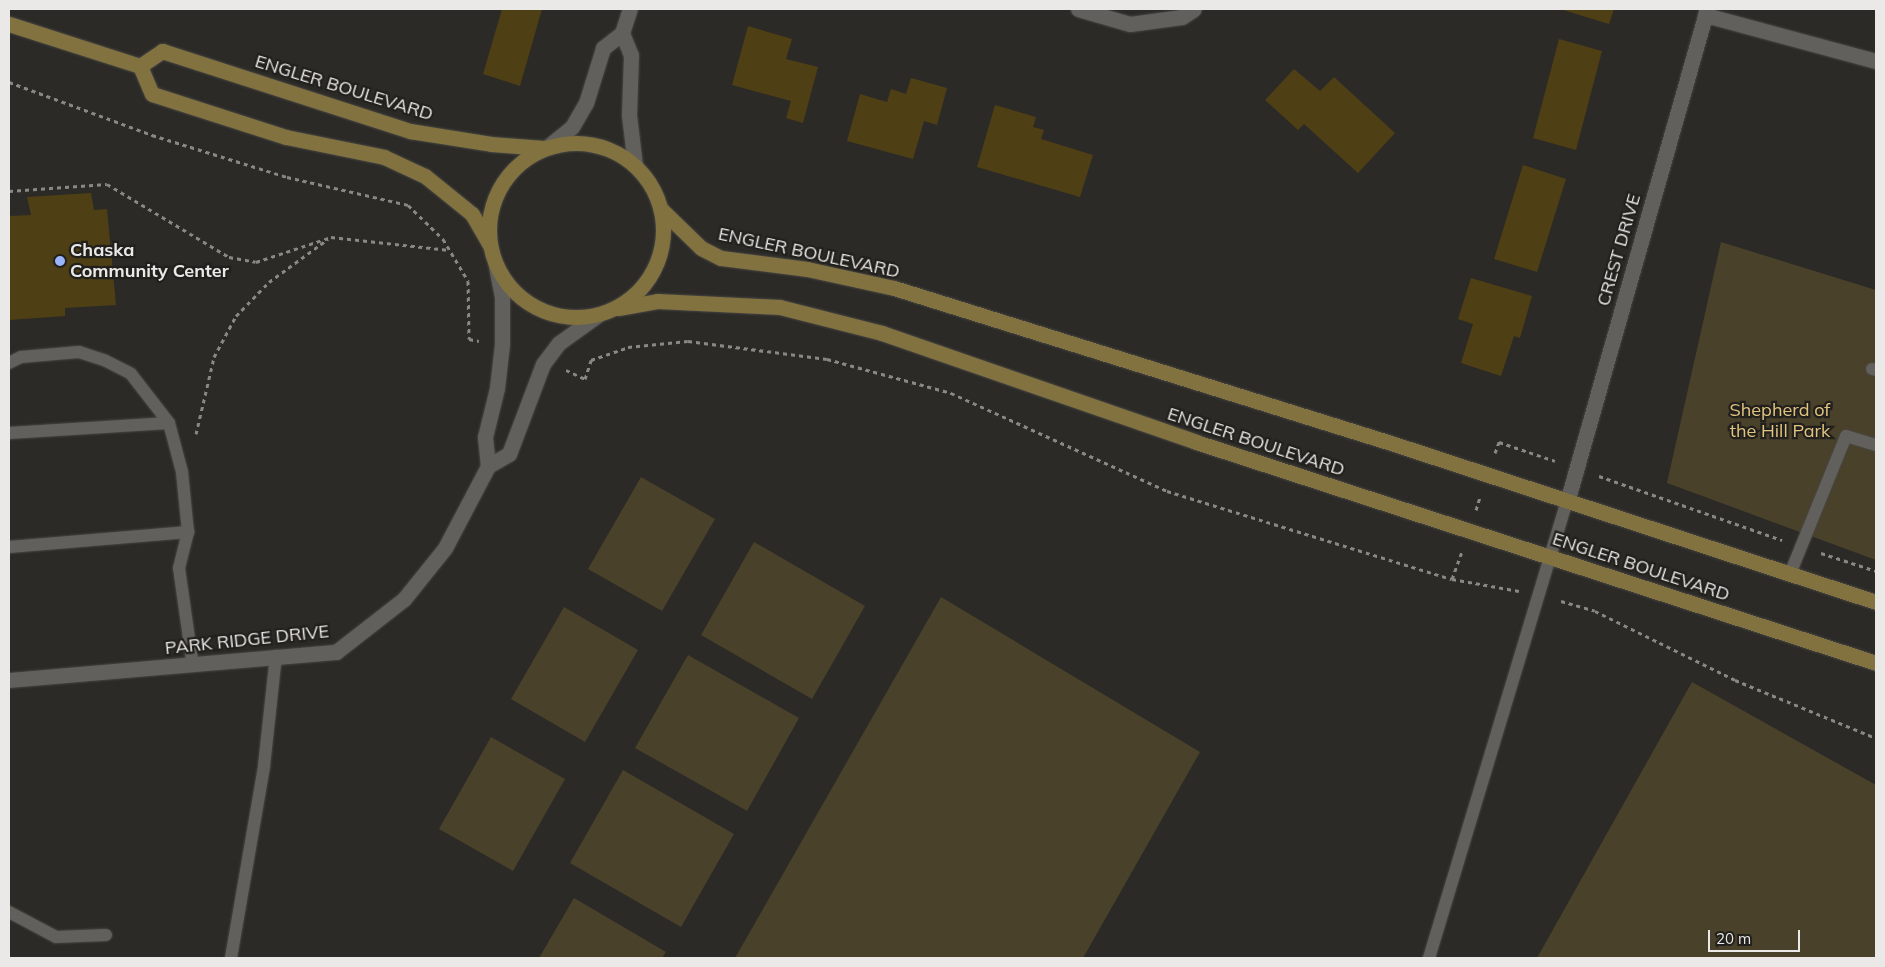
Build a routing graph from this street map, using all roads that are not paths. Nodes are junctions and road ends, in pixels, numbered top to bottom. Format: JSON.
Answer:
{"nodes":[{"id":1,"x":630,"y":9,"type":"edge"},
{"id":2,"x":1078,"y":9,"type":"edge"},
{"id":3,"x":1194,"y":9,"type":"edge"},
{"id":4,"x":1706,"y":12,"type":"edge"},
{"id":5,"x":9,"y":24,"type":"edge"},
{"id":6,"x":622,"y":33,"type":"junction"},
{"id":7,"x":1876,"y":61,"type":"edge"},
{"id":8,"x":140,"y":66,"type":"junction"},
{"id":9,"x":546,"y":148,"type":"junction"},
{"id":10,"x":635,"y":165,"type":"junction"},
{"id":11,"x":662,"y":210,"type":"junction"},
{"id":12,"x":490,"y":245,"type":"junction"},
{"id":13,"x":496,"y":265,"type":"junction"},
{"id":14,"x":618,"y":308,"type":"junction"},
{"id":15,"x":598,"y":315,"type":"junction"},
{"id":16,"x":9,"y":363,"type":"edge"},
{"id":17,"x":169,"y":423,"type":"junction"},
{"id":18,"x":9,"y":433,"type":"edge"},
{"id":19,"x":1876,"y":445,"type":"edge"},
{"id":20,"x":488,"y":466,"type":"junction"},
{"id":21,"x":1567,"y":502,"type":"junction"},
{"id":22,"x":188,"y":532,"type":"junction"},
{"id":23,"x":9,"y":547,"type":"edge"},
{"id":24,"x":1549,"y":557,"type":"junction"},
{"id":25,"x":1790,"y":574,"type":"junction"},
{"id":26,"x":1876,"y":602,"type":"edge"},
{"id":27,"x":276,"y":656,"type":"junction"},
{"id":28,"x":1876,"y":663,"type":"edge"},
{"id":29,"x":193,"y":666,"type":"junction"},
{"id":30,"x":9,"y":680,"type":"edge"},
{"id":31,"x":9,"y":912,"type":"edge"},
{"id":32,"x":106,"y":935,"type":"dead end"},
{"id":33,"x":231,"y":958,"type":"edge"},
{"id":34,"x":1429,"y":958,"type":"edge"}],
"edges":[{"from":1,"to":6,"type":"street"},
{"from":2,"to":3,"type":"street"},
{"from":4,"to":7,"type":"street"},
{"from":4,"to":21,"type":"street","name":"CREST DRIVE"},
{"from":5,"to":8,"type":"main road"},
{"from":6,"to":9,"type":"street"},
{"from":6,"to":10,"type":"street"},
{"from":8,"to":9,"type":"main road","name":"ENGLER BOULEVARD"},
{"from":8,"to":12,"type":"main road"},
{"from":9,"to":10,"type":"main road"},
{"from":9,"to":12,"type":"main road"},
{"from":10,"to":11,"type":"main road"},
{"from":11,"to":14,"type":"main road"},
{"from":11,"to":21,"type":"main road","name":"ENGLER BOULEVARD"},
{"from":12,"to":13,"type":"main road"},
{"from":13,"to":15,"type":"main road"},
{"from":13,"to":20,"type":"street"},
{"from":14,"to":15,"type":"main road"},
{"from":14,"to":24,"type":"main road","name":"ENGLER BOULEVARD"},
{"from":15,"to":20,"type":"street","name":"PARK RIDGE DRIVE"},
{"from":16,"to":17,"type":"lane"},
{"from":17,"to":18,"type":"lane"},
{"from":17,"to":22,"type":"lane"},
{"from":19,"to":25,"type":"lane"},
{"from":20,"to":27,"type":"street","name":"PARK RIDGE DRIVE"},
{"from":21,"to":24,"type":"lane"},
{"from":21,"to":25,"type":"main road","name":"ENGLER BOULEVARD"},
{"from":22,"to":23,"type":"lane"},
{"from":22,"to":29,"type":"lane"},
{"from":24,"to":28,"type":"main road","name":"ENGLER BOULEVARD"},
{"from":24,"to":34,"type":"lane"},
{"from":25,"to":26,"type":"main road","name":"ENGLER BOULEVARD"},
{"from":27,"to":29,"type":"street","name":"PARK RIDGE DRIVE"},
{"from":27,"to":33,"type":"lane"},
{"from":29,"to":30,"type":"street","name":"PARK RIDGE DRIVE"},
{"from":31,"to":32,"type":"lane"}]}
